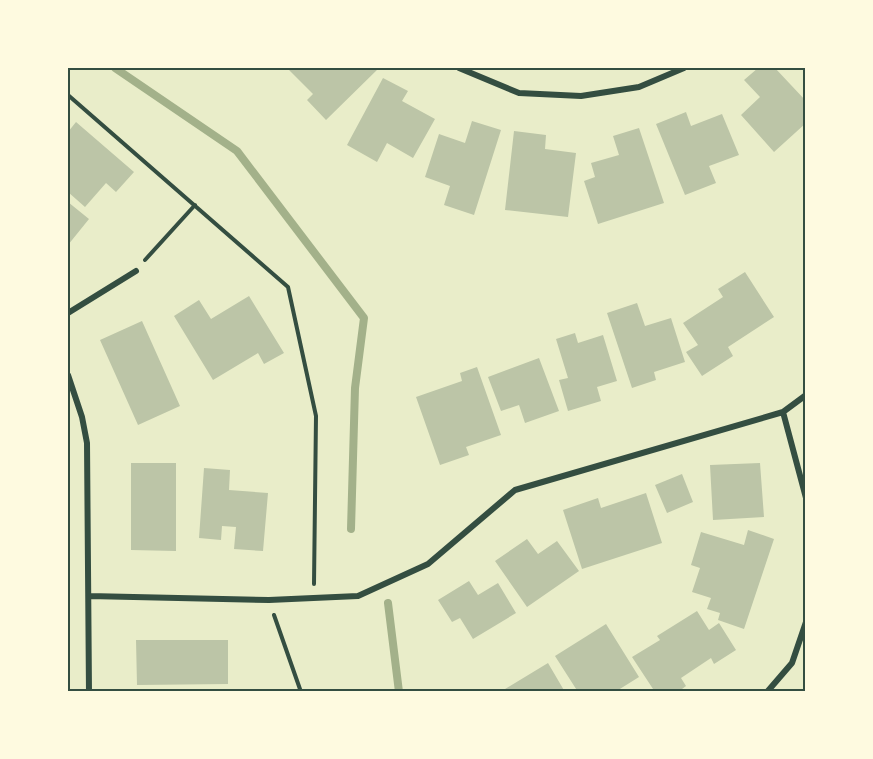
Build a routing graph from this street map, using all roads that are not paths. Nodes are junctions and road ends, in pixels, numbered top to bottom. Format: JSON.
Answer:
{"nodes":[{"id":1,"x":459,"y":68,"type":"edge"},
{"id":2,"x":684,"y":68,"type":"edge"},
{"id":3,"x":136,"y":271,"type":"road end"},
{"id":4,"x":68,"y":313,"type":"edge"},
{"id":5,"x":68,"y":375,"type":"edge"},
{"id":6,"x":806,"y":395,"type":"edge"},
{"id":7,"x":783,"y":412,"type":"junction"},
{"id":8,"x":806,"y":498,"type":"edge"},
{"id":9,"x":89,"y":596,"type":"junction"},
{"id":10,"x":806,"y":622,"type":"edge"},
{"id":11,"x":88,"y":692,"type":"edge"},
{"id":12,"x":767,"y":692,"type":"edge"}],
"edges":[{"from":1,"to":2,"type":"street"},
{"from":3,"to":4,"type":"street"},
{"from":5,"to":9,"type":"street"},
{"from":6,"to":7,"type":"street"},
{"from":7,"to":8,"type":"street"},
{"from":7,"to":9,"type":"street"},
{"from":9,"to":11,"type":"street"},
{"from":10,"to":12,"type":"street"}]}
